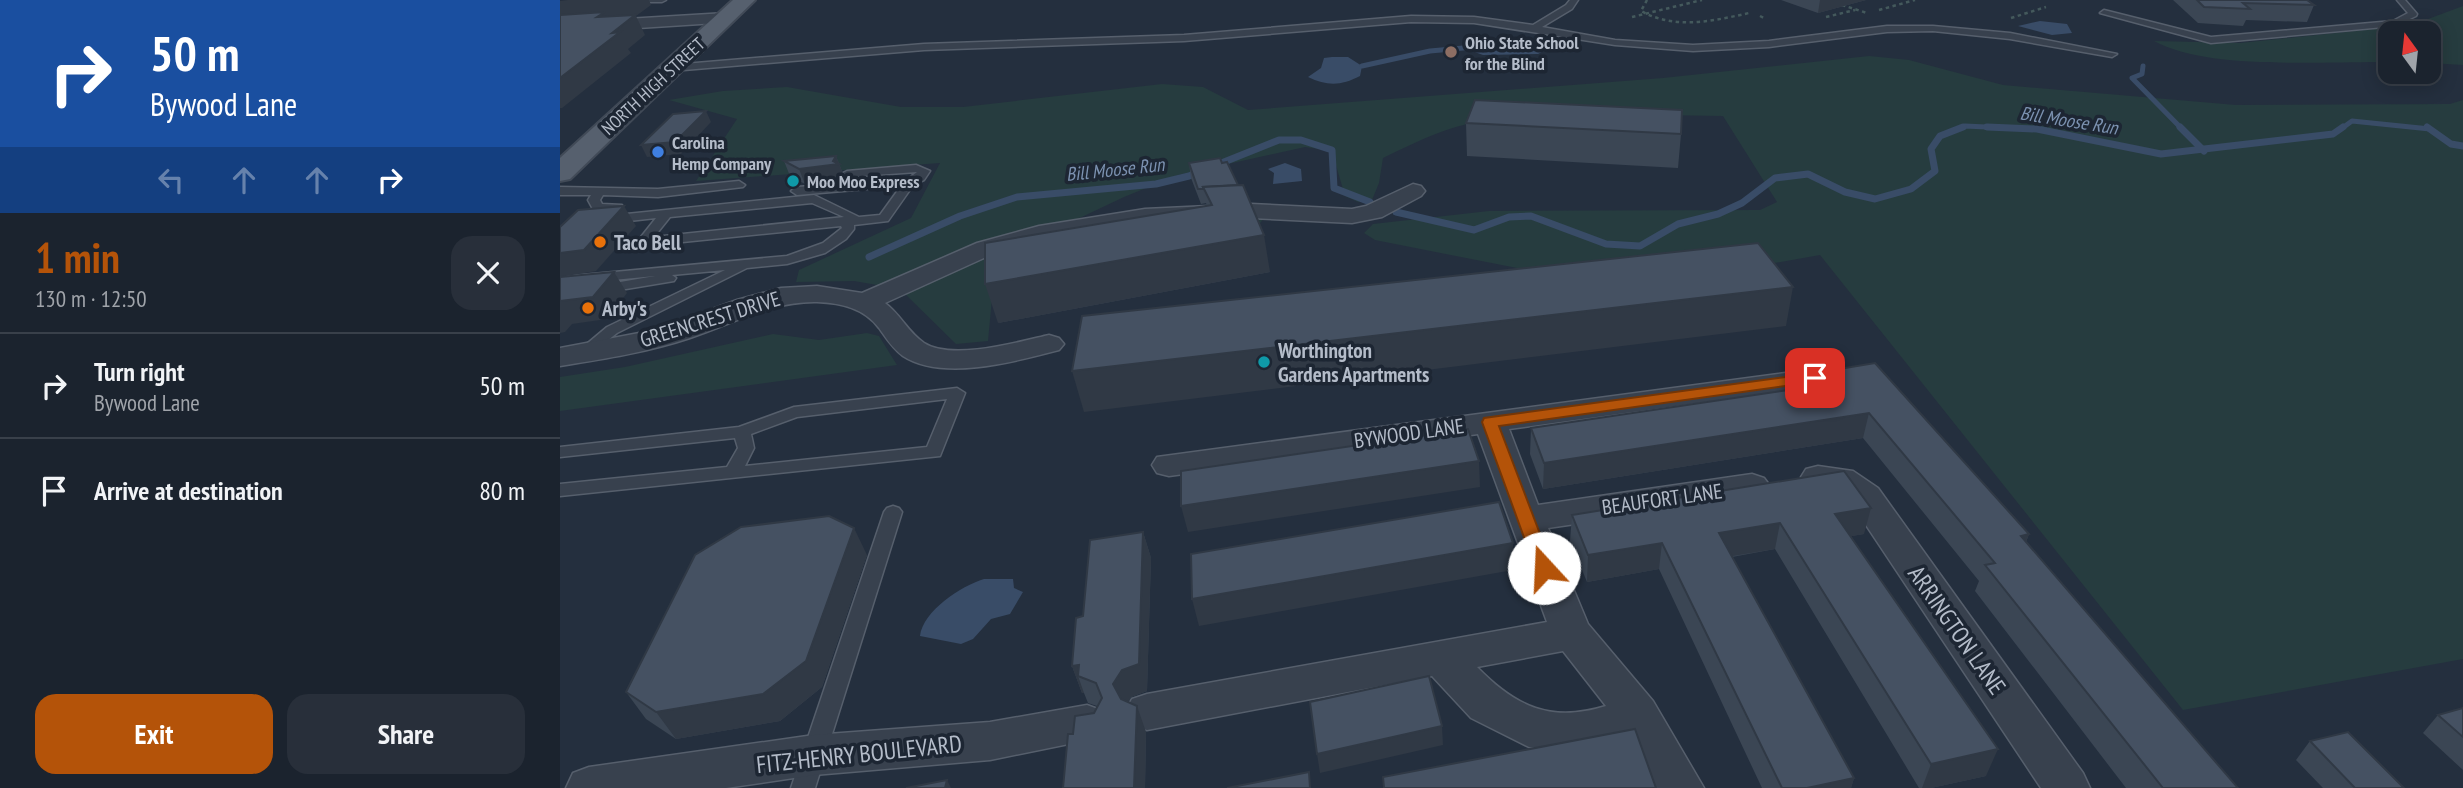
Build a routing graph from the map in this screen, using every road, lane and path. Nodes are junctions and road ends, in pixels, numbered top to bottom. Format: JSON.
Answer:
{"nodes":[{"id":1,"x":622,"y":0,"type":"edge"},
{"id":2,"x":662,"y":0,"type":"edge"},
{"id":3,"x":745,"y":0,"type":"edge"},
{"id":4,"x":1574,"y":0,"type":"edge"},
{"id":5,"x":1647,"y":0,"type":"edge"},
{"id":6,"x":1702,"y":0,"type":"edge"},
{"id":7,"x":1915,"y":0,"type":"edge"},
{"id":8,"x":2401,"y":0,"type":"edge"},
{"id":9,"x":1838,"y":3,"type":"dead end"},
{"id":10,"x":1856,"y":9,"type":"junction"},
{"id":11,"x":1749,"y":13,"type":"dead end"},
{"id":12,"x":2104,"y":13,"type":"dead end"},
{"id":13,"x":1645,"y":15,"type":"junction"},
{"id":14,"x":1760,"y":16,"type":"dead end"},
{"id":15,"x":1632,"y":17,"type":"dead end"},
{"id":16,"x":726,"y":18,"type":"junction"},
{"id":17,"x":1766,"y":19,"type":"dead end"},
{"id":18,"x":1816,"y":20,"type":"dead end"},
{"id":19,"x":560,"y":28,"type":"edge"},
{"id":20,"x":1534,"y":28,"type":"junction"},
{"id":21,"x":2112,"y":54,"type":"dead end"},
{"id":22,"x":672,"y":68,"type":"junction"},
{"id":23,"x":560,"y":173,"type":"edge"},
{"id":24,"x":864,"y":173,"type":"junction"},
{"id":25,"x":847,"y":174,"type":"dead end"},
{"id":26,"x":910,"y":182,"type":"junction"},
{"id":27,"x":739,"y":185,"type":"dead end"},
{"id":28,"x":723,"y":187,"type":"junction"},
{"id":29,"x":858,"y":187,"type":"junction"},
{"id":30,"x":560,"y":191,"type":"edge"},
{"id":31,"x":599,"y":191,"type":"junction"},
{"id":32,"x":1413,"y":191,"type":"dead end"},
{"id":33,"x":714,"y":199,"type":"junction"},
{"id":34,"x":667,"y":212,"type":"junction"},
{"id":35,"x":598,"y":220,"type":"edge"},
{"id":36,"x":848,"y":221,"type":"junction"},
{"id":37,"x":751,"y":262,"type":"junction"},
{"id":38,"x":561,"y":287,"type":"edge"},
{"id":39,"x":671,"y":300,"type":"junction"},
{"id":40,"x":864,"y":302,"type":"junction"},
{"id":41,"x":1049,"y":344,"type":"dead end"},
{"id":42,"x":570,"y":356,"type":"edge"},
{"id":43,"x":1815,"y":378,"type":"dead end"},
{"id":44,"x":1490,"y":422,"type":"junction"},
{"id":45,"x":742,"y":432,"type":"junction"},
{"id":46,"x":560,"y":452,"type":"edge"},
{"id":47,"x":1169,"y":465,"type":"dead end"},
{"id":48,"x":733,"y":472,"type":"junction"},
{"id":49,"x":1841,"y":480,"type":"joint"},
{"id":50,"x":560,"y":490,"type":"edge"},
{"id":51,"x":893,"y":512,"type":"dead end"},
{"id":52,"x":1525,"y":519,"type":"junction"},
{"id":53,"x":1572,"y":632,"type":"junction"},
{"id":54,"x":1441,"y":657,"type":"junction"},
{"id":55,"x":1147,"y":712,"type":"dead end"},
{"id":56,"x":1637,"y":714,"type":"junction"},
{"id":57,"x":1087,"y":724,"type":"edge"},
{"id":58,"x":809,"y":771,"type":"edge"},
{"id":59,"x":589,"y":788,"type":"edge"},
{"id":60,"x":1681,"y":788,"type":"edge"},
{"id":61,"x":2067,"y":788,"type":"edge"}],
"edges":[{"from":1,"to":2,"type":"lane"},
{"from":3,"to":16,"type":"main road","name":"NORTH HIGH STREET"},
{"from":4,"to":20,"type":"lane"},
{"from":5,"to":13,"type":"path"},
{"from":6,"to":13,"type":"path"},
{"from":7,"to":10,"type":"path"},
{"from":8,"to":12,"type":"lane"},
{"from":9,"to":10,"type":"path"},
{"from":10,"to":18,"type":"path"},
{"from":11,"to":13,"type":"path"},
{"from":13,"to":15,"type":"path"},
{"from":14,"to":17,"type":"path"},
{"from":16,"to":19,"type":"street"},
{"from":16,"to":22,"type":"main road","name":"NORTH HIGH STREET"},
{"from":20,"to":21,"type":"lane"},
{"from":20,"to":22,"type":"lane"},
{"from":22,"to":23,"type":"main road","name":"NORTH HIGH STREET"},
{"from":24,"to":25,"type":"lane"},
{"from":24,"to":26,"type":"lane"},
{"from":24,"to":29,"type":"lane"},
{"from":26,"to":29,"type":"lane"},
{"from":26,"to":36,"type":"lane"},
{"from":27,"to":28,"type":"lane"},
{"from":28,"to":31,"type":"lane"},
{"from":28,"to":33,"type":"lane"},
{"from":29,"to":33,"type":"lane"},
{"from":30,"to":31,"type":"lane"},
{"from":31,"to":33,"type":"lane"},
{"from":32,"to":40,"type":"street"},
{"from":34,"to":35,"type":"lane"},
{"from":34,"to":36,"type":"lane"},
{"from":34,"to":36,"type":"lane"},
{"from":36,"to":37,"type":"lane"},
{"from":37,"to":38,"type":"lane"},
{"from":37,"to":39,"type":"lane"},
{"from":38,"to":39,"type":"lane"},
{"from":39,"to":42,"type":"lane"},
{"from":40,"to":41,"type":"street"},
{"from":40,"to":42,"type":"street","name":"GREENCREST DRIVE"},
{"from":43,"to":44,"type":"street","name":"BYWOOD LANE"},
{"from":44,"to":47,"type":"street","name":"BYWOOD LANE"},
{"from":44,"to":52,"type":"street"},
{"from":45,"to":46,"type":"lane"},
{"from":45,"to":48,"type":"lane"},
{"from":45,"to":48,"type":"lane"},
{"from":48,"to":50,"type":"lane"},
{"from":49,"to":52,"type":"street","name":"BEAUFORT LANE"},
{"from":49,"to":61,"type":"street","name":"ARRINGTON LANE"},
{"from":51,"to":58,"type":"lane"},
{"from":52,"to":53,"type":"street"},
{"from":53,"to":54,"type":"street"},
{"from":53,"to":56,"type":"street"},
{"from":54,"to":55,"type":"street"},
{"from":54,"to":56,"type":"street"},
{"from":56,"to":60,"type":"street"},
{"from":57,"to":58,"type":"street","name":"FITZ-HENRY BOULEVARD"},
{"from":58,"to":59,"type":"street","name":"FITZ-HENRY BOULEVARD"}]}
